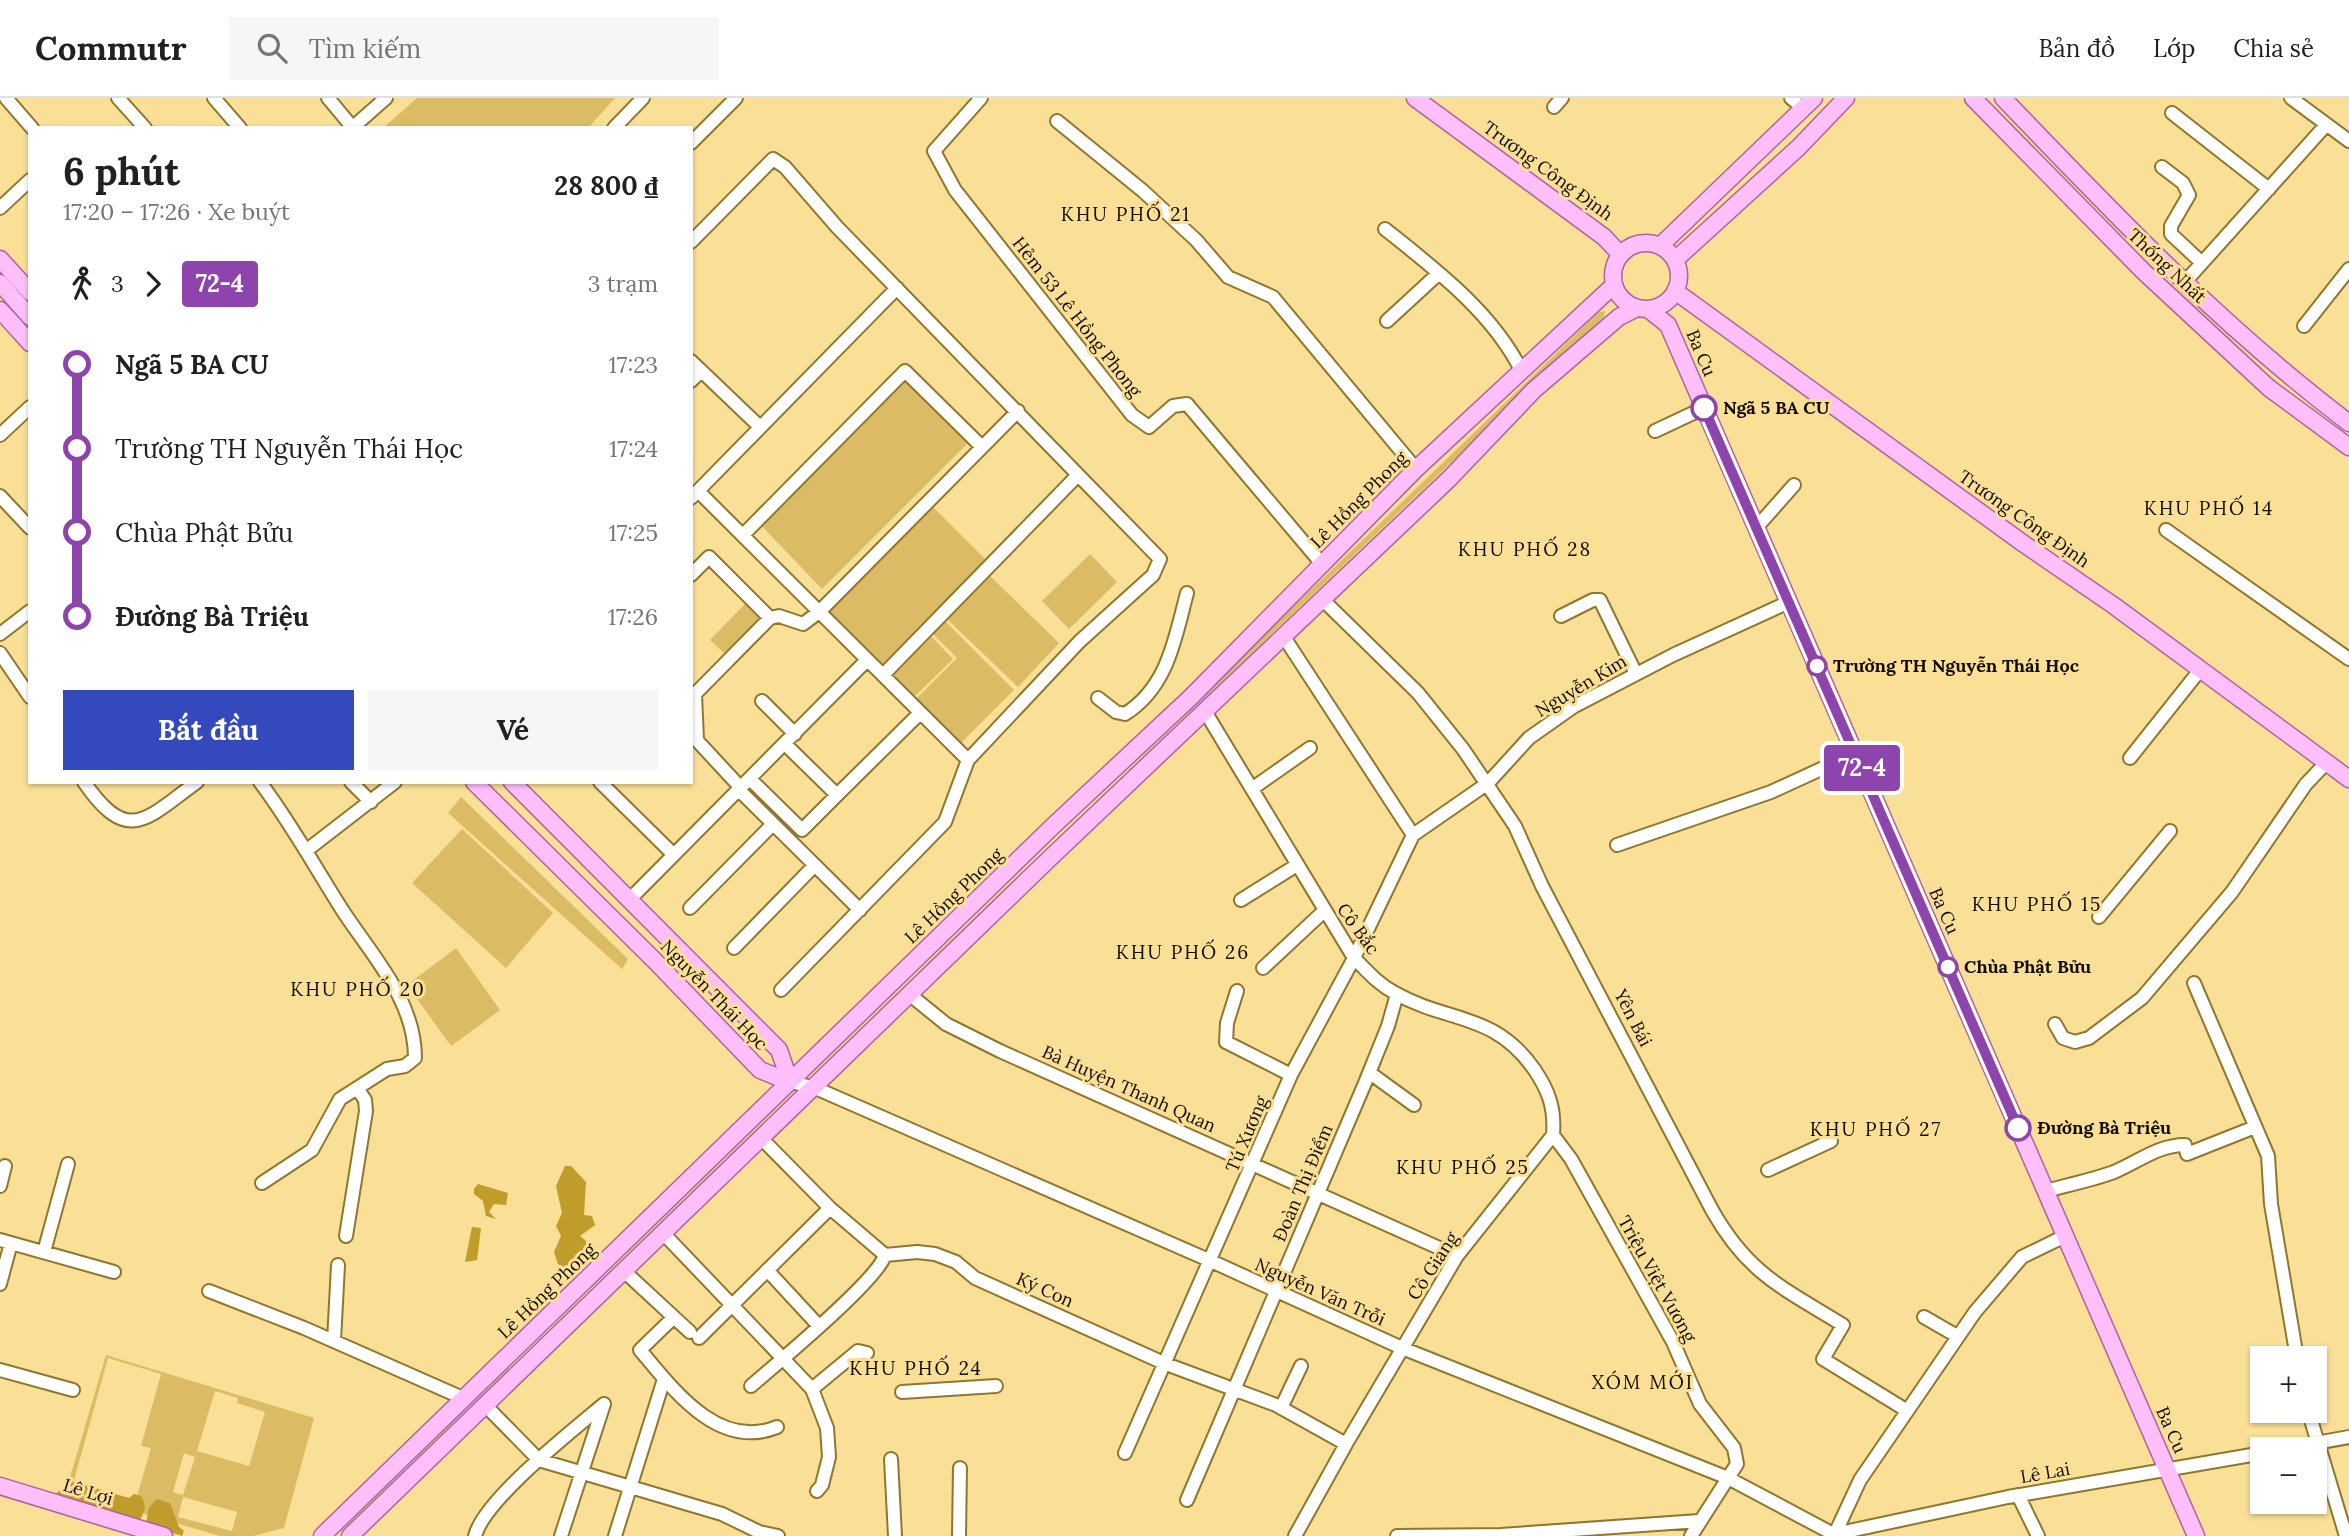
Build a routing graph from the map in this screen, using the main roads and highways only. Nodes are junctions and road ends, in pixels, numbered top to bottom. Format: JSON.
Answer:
{"nodes":[{"id":1,"x":1415,"y":98,"type":"edge"},
{"id":2,"x":1846,"y":98,"type":"edge"},
{"id":3,"x":1973,"y":98,"type":"edge"},
{"id":4,"x":2003,"y":98,"type":"edge"},
{"id":5,"x":1803,"y":102,"type":"edge"},
{"id":6,"x":2072,"y":170,"type":"junction"},
{"id":7,"x":2057,"y":186,"type":"junction"},
{"id":8,"x":1660,"y":246,"type":"junction"},
{"id":9,"x":1620,"y":254,"type":"junction"},
{"id":10,"x":0,"y":258,"type":"edge"},
{"id":11,"x":1675,"y":260,"type":"junction"},
{"id":12,"x":0,"y":284,"type":"edge"},
{"id":13,"x":1614,"y":285,"type":"junction"},
{"id":14,"x":1675,"y":291,"type":"junction"},
{"id":15,"x":26,"y":293,"type":"edge"},
{"id":16,"x":1642,"y":308,"type":"junction"},
{"id":17,"x":1,"y":313,"type":"edge"},
{"id":18,"x":28,"y":341,"type":"edge"},
{"id":19,"x":2281,"y":371,"type":"junction"},
{"id":20,"x":2269,"y":388,"type":"junction"},
{"id":21,"x":2349,"y":423,"type":"edge"},
{"id":22,"x":2349,"y":447,"type":"edge"},
{"id":23,"x":1191,"y":697,"type":"junction"},
{"id":24,"x":1206,"y":713,"type":"junction"},
{"id":25,"x":2349,"y":779,"type":"edge"},
{"id":26,"x":476,"y":784,"type":"edge"},
{"id":27,"x":514,"y":784,"type":"edge"},
{"id":28,"x":631,"y":899,"type":"junction"},
{"id":29,"x":611,"y":919,"type":"junction"},
{"id":30,"x":790,"y":1082,"type":"junction"},
{"id":31,"x":768,"y":1103,"type":"junction"},
{"id":32,"x":782,"y":1118,"type":"junction"},
{"id":33,"x":617,"y":1250,"type":"junction"},
{"id":34,"x":628,"y":1267,"type":"junction"},
{"id":35,"x":468,"y":1395,"type":"junction"},
{"id":36,"x":485,"y":1405,"type":"junction"},
{"id":37,"x":0,"y":1486,"type":"edge"},
{"id":38,"x":351,"y":1535,"type":"edge"},
{"id":39,"x":164,"y":1536,"type":"edge"},
{"id":40,"x":323,"y":1536,"type":"edge"},
{"id":41,"x":2196,"y":1536,"type":"edge"}],
"edges":[{"from":1,"to":9,"type":"main road","name":"Trương Công Định"},
{"from":2,"to":11,"type":"main road"},
{"from":3,"to":7,"type":"main road","name":"Thống Nhất"},
{"from":4,"to":6,"type":"main road","name":"Thống Nhất"},
{"from":5,"to":8,"type":"main road"},
{"from":6,"to":7,"type":"main road"},
{"from":6,"to":19,"type":"main road","name":"Thống Nhất"},
{"from":7,"to":20,"type":"main road","name":"Thống Nhất"},
{"from":8,"to":9,"type":"main road"},
{"from":8,"to":11,"type":"main road"},
{"from":9,"to":13,"type":"main road"},
{"from":10,"to":15,"type":"main road"},
{"from":11,"to":14,"type":"main road"},
{"from":12,"to":15,"type":"main road"},
{"from":13,"to":16,"type":"main road"},
{"from":13,"to":23,"type":"main road","name":"Lê Hồng Phong"},
{"from":14,"to":16,"type":"main road"},
{"from":14,"to":25,"type":"main road","name":"Trương Công Định"},
{"from":16,"to":24,"type":"main road"},
{"from":16,"to":41,"type":"main road","name":"Ba Cu"},
{"from":17,"to":18,"type":"main road"},
{"from":19,"to":20,"type":"main road"},
{"from":19,"to":21,"type":"main road","name":"Thống Nhất"},
{"from":20,"to":22,"type":"main road","name":"Thống Nhất"},
{"from":23,"to":24,"type":"main road"},
{"from":23,"to":30,"type":"main road","name":"Lê Hồng Phong"},
{"from":24,"to":32,"type":"main road"},
{"from":26,"to":29,"type":"main road","name":"Nguyễn Thái Học"},
{"from":27,"to":28,"type":"main road","name":"Nguyễn Thái Học"},
{"from":28,"to":29,"type":"main road"},
{"from":28,"to":30,"type":"main road","name":"Nguyễn Thái Học"},
{"from":29,"to":30,"type":"main road","name":"Nguyễn Thái Học"},
{"from":30,"to":31,"type":"main road","name":"Lê Hồng Phong"},
{"from":31,"to":32,"type":"main road"},
{"from":31,"to":33,"type":"main road","name":"Lê Hồng Phong"},
{"from":32,"to":34,"type":"main road"},
{"from":33,"to":34,"type":"main road"},
{"from":33,"to":35,"type":"main road","name":"Lê Hồng Phong"},
{"from":34,"to":36,"type":"main road"},
{"from":35,"to":36,"type":"main road"},
{"from":35,"to":40,"type":"main road","name":"Lê Hồng Phong"},
{"from":36,"to":38,"type":"main road"},
{"from":37,"to":39,"type":"main road","name":"Lê Lợi"}]}
